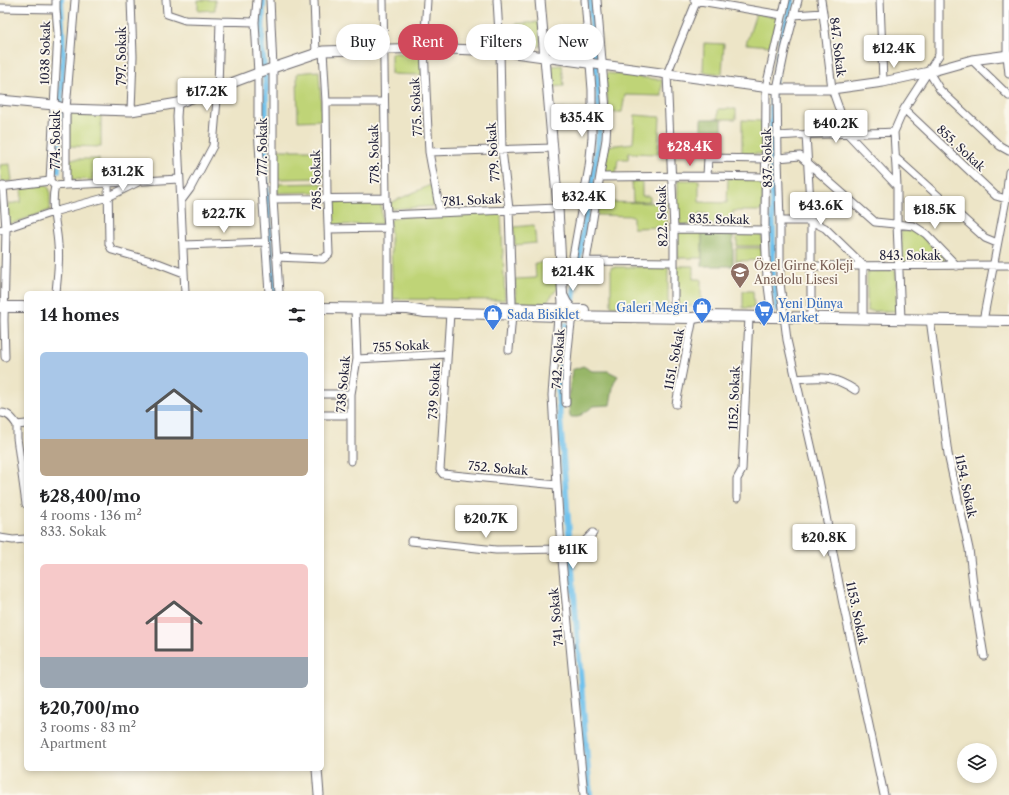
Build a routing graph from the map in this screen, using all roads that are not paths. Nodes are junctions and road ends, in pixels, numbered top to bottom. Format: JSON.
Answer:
{"nodes":[{"id":1,"x":56,"y":0,"type":"edge"},
{"id":2,"x":75,"y":0,"type":"edge"},
{"id":3,"x":131,"y":0,"type":"edge"},
{"id":4,"x":166,"y":0,"type":"edge"},
{"id":5,"x":270,"y":0,"type":"edge"},
{"id":6,"x":314,"y":0,"type":"edge"},
{"id":7,"x":383,"y":0,"type":"edge"},
{"id":8,"x":427,"y":0,"type":"edge"},
{"id":9,"x":497,"y":0,"type":"edge"},
{"id":10,"x":540,"y":0,"type":"edge"},
{"id":11,"x":585,"y":0,"type":"edge"},
{"id":12,"x":598,"y":0,"type":"edge"},
{"id":13,"x":696,"y":0,"type":"edge"},
{"id":14,"x":786,"y":0,"type":"edge"},
{"id":15,"x":798,"y":0,"type":"edge"},
{"id":16,"x":821,"y":0,"type":"edge"},
{"id":17,"x":880,"y":0,"type":"edge"},
{"id":18,"x":939,"y":0,"type":"edge"},
{"id":19,"x":1007,"y":0,"type":"edge"},
{"id":20,"x":256,"y":1,"type":"edge"},
{"id":21,"x":0,"y":8,"type":"edge"},
{"id":22,"x":56,"y":9,"type":"junction"},
{"id":23,"x":823,"y":13,"type":"junction"},
{"id":24,"x":794,"y":14,"type":"junction"},
{"id":25,"x":782,"y":15,"type":"junction"},
{"id":26,"x":220,"y":21,"type":"junction"},
{"id":27,"x":255,"y":22,"type":"junction"},
{"id":28,"x":383,"y":24,"type":"edge"},
{"id":29,"x":426,"y":24,"type":"edge"},
{"id":30,"x":498,"y":24,"type":"edge"},
{"id":31,"x":544,"y":46,"type":"edge"},
{"id":32,"x":336,"y":51,"type":"edge"},
{"id":33,"x":319,"y":52,"type":"junction"},
{"id":34,"x":1008,"y":55,"type":"edge"},
{"id":35,"x":384,"y":60,"type":"edge"},
{"id":36,"x":425,"y":60,"type":"edge"},
{"id":37,"x":500,"y":60,"type":"edge"},
{"id":38,"x":545,"y":60,"type":"edge"},
{"id":39,"x":567,"y":60,"type":"edge"},
{"id":40,"x":972,"y":60,"type":"junction"},
{"id":41,"x":589,"y":63,"type":"junction"},
{"id":42,"x":603,"y":65,"type":"junction"},
{"id":43,"x":273,"y":68,"type":"junction"},
{"id":44,"x":929,"y":72,"type":"junction"},
{"id":45,"x":258,"y":73,"type":"junction"},
{"id":46,"x":667,"y":74,"type":"junction"},
{"id":47,"x":1009,"y":74,"type":"edge"},
{"id":48,"x":883,"y":82,"type":"junction"},
{"id":49,"x":766,"y":87,"type":"junction"},
{"id":50,"x":218,"y":88,"type":"junction"},
{"id":51,"x":778,"y":89,"type":"junction"},
{"id":52,"x":832,"y":89,"type":"junction"},
{"id":53,"x":1009,"y":96,"type":"edge"},
{"id":54,"x":0,"y":100,"type":"edge"},
{"id":55,"x":178,"y":102,"type":"junction"},
{"id":56,"x":326,"y":102,"type":"junction"},
{"id":57,"x":384,"y":102,"type":"junction"},
{"id":58,"x":54,"y":105,"type":"junction"},
{"id":59,"x":66,"y":109,"type":"junction"},
{"id":60,"x":904,"y":109,"type":"junction"},
{"id":61,"x":131,"y":111,"type":"junction"},
{"id":62,"x":894,"y":132,"type":"junction"},
{"id":63,"x":806,"y":134,"type":"junction"},
{"id":64,"x":848,"y":134,"type":"junction"},
{"id":65,"x":778,"y":136,"type":"junction"},
{"id":66,"x":553,"y":148,"type":"junction"},
{"id":67,"x":502,"y":150,"type":"junction"},
{"id":68,"x":429,"y":152,"type":"junction"},
{"id":69,"x":1009,"y":152,"type":"edge"},
{"id":70,"x":895,"y":157,"type":"junction"},
{"id":71,"x":778,"y":158,"type":"junction"},
{"id":72,"x":765,"y":159,"type":"junction"},
{"id":73,"x":808,"y":161,"type":"junction"},
{"id":74,"x":1009,"y":172,"type":"edge"},
{"id":75,"x":672,"y":176,"type":"junction"},
{"id":76,"x":707,"y":176,"type":"junction"},
{"id":77,"x":601,"y":177,"type":"junction"},
{"id":78,"x":765,"y":177,"type":"junction"},
{"id":79,"x":179,"y":179,"type":"junction"},
{"id":80,"x":140,"y":181,"type":"junction"},
{"id":81,"x":52,"y":183,"type":"junction"},
{"id":82,"x":108,"y":183,"type":"junction"},
{"id":83,"x":66,"y":185,"type":"junction"},
{"id":84,"x":2,"y":186,"type":"edge"},
{"id":85,"x":897,"y":186,"type":"junction"},
{"id":86,"x":108,"y":197,"type":"junction"},
{"id":87,"x":273,"y":198,"type":"junction"},
{"id":88,"x":327,"y":198,"type":"junction"},
{"id":89,"x":386,"y":198,"type":"junction"},
{"id":90,"x":1006,"y":199,"type":"junction"},
{"id":91,"x":181,"y":201,"type":"junction"},
{"id":92,"x":558,"y":208,"type":"junction"},
{"id":93,"x":509,"y":209,"type":"junction"},
{"id":94,"x":53,"y":212,"type":"junction"},
{"id":95,"x":440,"y":212,"type":"junction"},
{"id":96,"x":387,"y":215,"type":"junction"},
{"id":97,"x":780,"y":221,"type":"junction"},
{"id":98,"x":811,"y":221,"type":"junction"},
{"id":99,"x":897,"y":224,"type":"junction"},
{"id":100,"x":388,"y":228,"type":"junction"},
{"id":101,"x":3,"y":229,"type":"edge"},
{"id":102,"x":329,"y":229,"type":"junction"},
{"id":103,"x":674,"y":229,"type":"junction"},
{"id":104,"x":764,"y":230,"type":"junction"},
{"id":105,"x":265,"y":242,"type":"junction"},
{"id":106,"x":997,"y":243,"type":"junction"},
{"id":107,"x":184,"y":245,"type":"junction"},
{"id":108,"x":276,"y":257,"type":"junction"},
{"id":109,"x":674,"y":262,"type":"junction"},
{"id":110,"x":993,"y":265,"type":"junction"},
{"id":111,"x":1009,"y":265,"type":"edge"},
{"id":112,"x":812,"y":266,"type":"junction"},
{"id":113,"x":863,"y":266,"type":"junction"},
{"id":114,"x":900,"y":266,"type":"junction"},
{"id":115,"x":957,"y":266,"type":"junction"},
{"id":116,"x":184,"y":273,"type":"junction"},
{"id":117,"x":561,"y":276,"type":"junction"},
{"id":118,"x":56,"y":291,"type":"edge"},
{"id":119,"x":185,"y":291,"type":"edge"},
{"id":120,"x":269,"y":291,"type":"edge"},
{"id":121,"x":279,"y":291,"type":"edge"},
{"id":122,"x":563,"y":297,"type":"joint"},
{"id":123,"x":512,"y":302,"type":"dead end"},
{"id":124,"x":2,"y":307,"type":"edge"},
{"id":125,"x":24,"y":307,"type":"edge"},
{"id":126,"x":324,"y":308,"type":"edge"},
{"id":127,"x":355,"y":308,"type":"junction"},
{"id":128,"x":388,"y":308,"type":"junction"},
{"id":129,"x":408,"y":309,"type":"junction"},
{"id":130,"x":450,"y":313,"type":"junction"},
{"id":131,"x":564,"y":313,"type":"junction"},
{"id":132,"x":512,"y":315,"type":"junction"},
{"id":133,"x":674,"y":315,"type":"junction"},
{"id":134,"x":705,"y":316,"type":"junction"},
{"id":135,"x":749,"y":317,"type":"junction"},
{"id":136,"x":772,"y":317,"type":"junction"},
{"id":137,"x":784,"y":317,"type":"junction"},
{"id":138,"x":693,"y":318,"type":"junction"},
{"id":139,"x":811,"y":318,"type":"junction"},
{"id":140,"x":863,"y":318,"type":"junction"},
{"id":141,"x":900,"y":319,"type":"junction"},
{"id":142,"x":930,"y":319,"type":"junction"},
{"id":143,"x":983,"y":320,"type":"junction"},
{"id":144,"x":1009,"y":321,"type":"edge"},
{"id":145,"x":509,"y":350,"type":"dead end"},
{"id":146,"x":447,"y":354,"type":"junction"},
{"id":147,"x":5,"y":357,"type":"dead end"},
{"id":148,"x":357,"y":359,"type":"junction"},
{"id":149,"x":796,"y":379,"type":"junction"},
{"id":150,"x":855,"y":390,"type":"dead end"},
{"id":151,"x":324,"y":394,"type":"edge"},
{"id":152,"x":352,"y":394,"type":"junction"},
{"id":153,"x":566,"y":403,"type":"dead end"},
{"id":154,"x":676,"y":404,"type":"dead end"},
{"id":155,"x":0,"y":413,"type":"edge"},
{"id":156,"x":324,"y":414,"type":"edge"},
{"id":157,"x":351,"y":415,"type":"junction"},
{"id":158,"x":24,"y":424,"type":"edge"},
{"id":159,"x":17,"y":425,"type":"junction"},
{"id":160,"x":351,"y":461,"type":"dead end"},
{"id":161,"x":440,"y":470,"type":"joint"},
{"id":162,"x":557,"y":485,"type":"junction"},
{"id":163,"x":24,"y":488,"type":"edge"},
{"id":164,"x":737,"y":498,"type":"dead end"},
{"id":165,"x":593,"y":533,"type":"dead end"},
{"id":166,"x":0,"y":538,"type":"edge"},
{"id":167,"x":24,"y":539,"type":"edge"},
{"id":168,"x":411,"y":541,"type":"dead end"},
{"id":169,"x":561,"y":549,"type":"junction"},
{"id":170,"x":984,"y":656,"type":"dead end"},
{"id":171,"x":317,"y":771,"type":"edge"},
{"id":172,"x":319,"y":795,"type":"edge"},
{"id":173,"x":584,"y":795,"type":"edge"},
{"id":174,"x":884,"y":795,"type":"edge"}],
"edges":[{"from":1,"to":22,"type":"street"},
{"from":2,"to":59,"type":"street","name":"774. Sokak"},
{"from":3,"to":61,"type":"street","name":"797. Sokak"},
{"from":4,"to":26,"type":"street"},
{"from":5,"to":43,"type":"street","name":"777. Sokak"},
{"from":6,"to":33,"type":"street","name":"785. Sokak"},
{"from":7,"to":28,"type":"street","name":"778. Sokak"},
{"from":8,"to":29,"type":"street","name":"775. Sokak"},
{"from":9,"to":30,"type":"street","name":"779. Sokak"},
{"from":10,"to":31,"type":"street"},
{"from":11,"to":41,"type":"street"},
{"from":12,"to":42,"type":"street"},
{"from":13,"to":25,"type":"street"},
{"from":13,"to":46,"type":"street","name":"822. Sokak"},
{"from":14,"to":25,"type":"street","name":"837. Sokak"},
{"from":15,"to":24,"type":"street","name":"837. Sokak"},
{"from":16,"to":23,"type":"street"},
{"from":17,"to":48,"type":"street"},
{"from":18,"to":44,"type":"street"},
{"from":19,"to":34,"type":"street"},
{"from":20,"to":27,"type":"street"},
{"from":21,"to":22,"type":"street","name":"1038 Sokak"},
{"from":22,"to":58,"type":"street","name":"1038 Sokak"},
{"from":23,"to":24,"type":"street","name":"847. Sokak"},
{"from":23,"to":52,"type":"street","name":"847. Sokak"},
{"from":24,"to":51,"type":"street","name":"837. Sokak"},
{"from":25,"to":49,"type":"street","name":"837. Sokak"},
{"from":26,"to":27,"type":"street"},
{"from":26,"to":50,"type":"street"},
{"from":27,"to":45,"type":"street"},
{"from":32,"to":33,"type":"street"},
{"from":33,"to":43,"type":"street"},
{"from":33,"to":56,"type":"street","name":"785. Sokak"},
{"from":34,"to":40,"type":"street"},
{"from":34,"to":47,"type":"street"},
{"from":35,"to":57,"type":"street","name":"778. Sokak"},
{"from":36,"to":68,"type":"street","name":"775. Sokak"},
{"from":37,"to":67,"type":"street","name":"779. Sokak"},
{"from":38,"to":66,"type":"street"},
{"from":39,"to":41,"type":"street"},
{"from":40,"to":44,"type":"street"},
{"from":40,"to":53,"type":"street"},
{"from":41,"to":42,"type":"street"},
{"from":41,"to":117,"type":"street"},
{"from":42,"to":46,"type":"street"},
{"from":42,"to":77,"type":"street"},
{"from":43,"to":45,"type":"street"},
{"from":43,"to":87,"type":"street","name":"777. Sokak"},
{"from":44,"to":48,"type":"street"},
{"from":44,"to":60,"type":"street"},
{"from":44,"to":69,"type":"street"},
{"from":45,"to":50,"type":"street"},
{"from":45,"to":105,"type":"street"},
{"from":46,"to":49,"type":"street"},
{"from":46,"to":75,"type":"street","name":"822. Sokak"},
{"from":48,"to":52,"type":"street"},
{"from":49,"to":51,"type":"street"},
{"from":49,"to":72,"type":"street","name":"837. Sokak"},
{"from":50,"to":55,"type":"street"},
{"from":50,"to":91,"type":"street"},
{"from":51,"to":52,"type":"street"},
{"from":51,"to":65,"type":"street","name":"837. Sokak"},
{"from":52,"to":64,"type":"street","name":"847. Sokak"},
{"from":54,"to":58,"type":"street"},
{"from":55,"to":61,"type":"street"},
{"from":55,"to":79,"type":"street"},
{"from":56,"to":57,"type":"street"},
{"from":56,"to":88,"type":"street","name":"785. Sokak"},
{"from":57,"to":89,"type":"street","name":"778. Sokak"},
{"from":58,"to":59,"type":"street"},
{"from":58,"to":81,"type":"street","name":"1038 Sokak"},
{"from":59,"to":61,"type":"street"},
{"from":59,"to":83,"type":"street","name":"774. Sokak"},
{"from":60,"to":62,"type":"street"},
{"from":60,"to":90,"type":"street","name":"855. Sokak"},
{"from":62,"to":64,"type":"street"},
{"from":62,"to":70,"type":"street"},
{"from":63,"to":64,"type":"street"},
{"from":63,"to":65,"type":"street"},
{"from":63,"to":73,"type":"street"},
{"from":64,"to":85,"type":"street","name":"847. Sokak"},
{"from":65,"to":71,"type":"street","name":"837. Sokak"},
{"from":66,"to":67,"type":"street"},
{"from":66,"to":92,"type":"street"},
{"from":67,"to":68,"type":"street"},
{"from":67,"to":93,"type":"street","name":"779. Sokak"},
{"from":68,"to":95,"type":"street","name":"775. Sokak"},
{"from":70,"to":85,"type":"street"},
{"from":70,"to":106,"type":"street"},
{"from":71,"to":73,"type":"street"},
{"from":71,"to":97,"type":"street","name":"837. Sokak"},
{"from":72,"to":76,"type":"street"},
{"from":72,"to":78,"type":"street","name":"837. Sokak"},
{"from":73,"to":98,"type":"street"},
{"from":73,"to":99,"type":"street"},
{"from":74,"to":90,"type":"street"},
{"from":75,"to":76,"type":"street"},
{"from":75,"to":77,"type":"street"},
{"from":75,"to":103,"type":"street","name":"822. Sokak"},
{"from":76,"to":78,"type":"street"},
{"from":77,"to":109,"type":"street"},
{"from":78,"to":104,"type":"street","name":"837. Sokak"},
{"from":79,"to":80,"type":"street"},
{"from":79,"to":91,"type":"street"},
{"from":80,"to":82,"type":"street"},
{"from":80,"to":86,"type":"street"},
{"from":81,"to":83,"type":"street","name":"774. Sokak"},
{"from":81,"to":84,"type":"street"},
{"from":81,"to":94,"type":"street","name":"774. Sokak"},
{"from":82,"to":83,"type":"street"},
{"from":82,"to":86,"type":"street"},
{"from":84,"to":101,"type":"street"},
{"from":85,"to":99,"type":"street"},
{"from":86,"to":94,"type":"street"},
{"from":86,"to":116,"type":"street"},
{"from":87,"to":88,"type":"street"},
{"from":87,"to":108,"type":"street","name":"777. Sokak"},
{"from":88,"to":89,"type":"street"},
{"from":88,"to":102,"type":"street","name":"785. Sokak"},
{"from":89,"to":96,"type":"street","name":"778. Sokak"},
{"from":90,"to":106,"type":"street"},
{"from":91,"to":107,"type":"street"},
{"from":92,"to":93,"type":"street","name":"781. Sokak"},
{"from":92,"to":117,"type":"street"},
{"from":93,"to":95,"type":"street","name":"781. Sokak"},
{"from":93,"to":123,"type":"street","name":"779. Sokak"},
{"from":94,"to":101,"type":"street"},
{"from":94,"to":118,"type":"street","name":"774. Sokak"},
{"from":95,"to":96,"type":"street","name":"781. Sokak"},
{"from":96,"to":100,"type":"street","name":"778. Sokak"},
{"from":97,"to":98,"type":"street"},
{"from":97,"to":137,"type":"street","name":"837. Sokak"},
{"from":98,"to":112,"type":"street"},
{"from":98,"to":113,"type":"street"},
{"from":99,"to":114,"type":"street"},
{"from":99,"to":115,"type":"street"},
{"from":100,"to":102,"type":"street"},
{"from":100,"to":128,"type":"street","name":"778. Sokak"},
{"from":101,"to":124,"type":"street"},
{"from":102,"to":108,"type":"street","name":"785. Sokak"},
{"from":103,"to":104,"type":"street","name":"835. Sokak"},
{"from":103,"to":109,"type":"street","name":"822. Sokak"},
{"from":104,"to":136,"type":"street","name":"837. Sokak"},
{"from":105,"to":107,"type":"street"},
{"from":105,"to":120,"type":"street"},
{"from":106,"to":110,"type":"street"},
{"from":107,"to":116,"type":"street"},
{"from":108,"to":121,"type":"street","name":"777. Sokak"},
{"from":109,"to":133,"type":"street","name":"822. Sokak"},
{"from":110,"to":111,"type":"street","name":"843. Sokak"},
{"from":110,"to":115,"type":"street","name":"843. Sokak"},
{"from":110,"to":143,"type":"street"},
{"from":112,"to":113,"type":"street","name":"843. Sokak"},
{"from":112,"to":139,"type":"street"},
{"from":113,"to":114,"type":"street","name":"843. Sokak"},
{"from":113,"to":140,"type":"street"},
{"from":114,"to":115,"type":"street","name":"843. Sokak"},
{"from":114,"to":141,"type":"street"},
{"from":116,"to":119,"type":"street"},
{"from":117,"to":122,"type":"street"},
{"from":117,"to":131,"type":"street"},
{"from":122,"to":131,"type":"main road"},
{"from":124,"to":125,"type":"main road"},
{"from":124,"to":147,"type":"street"},
{"from":126,"to":127,"type":"main road"},
{"from":127,"to":128,"type":"main road"},
{"from":127,"to":148,"type":"street","name":"738 Sokak"},
{"from":128,"to":129,"type":"main road"},
{"from":129,"to":130,"type":"main road"},
{"from":129,"to":131,"type":"main road"},
{"from":130,"to":132,"type":"main road"},
{"from":130,"to":146,"type":"street","name":"739 Sokak"},
{"from":131,"to":132,"type":"main road"},
{"from":131,"to":133,"type":"main road"},
{"from":131,"to":153,"type":"street","name":"742. Sokak"},
{"from":131,"to":162,"type":"street","name":"741. Sokak"},
{"from":132,"to":145,"type":"street"},
{"from":133,"to":134,"type":"main road"},
{"from":133,"to":138,"type":"main road"},
{"from":134,"to":135,"type":"main road"},
{"from":134,"to":138,"type":"main road"},
{"from":135,"to":136,"type":"main road"},
{"from":135,"to":164,"type":"street","name":"1152. Sokak"},
{"from":136,"to":137,"type":"main road"},
{"from":137,"to":139,"type":"main road"},
{"from":137,"to":149,"type":"street","name":"1153. Sokak"},
{"from":138,"to":154,"type":"street","name":"1151. Sokak"},
{"from":139,"to":140,"type":"main road"},
{"from":140,"to":141,"type":"main road"},
{"from":141,"to":142,"type":"main road"},
{"from":142,"to":143,"type":"main road"},
{"from":142,"to":170,"type":"street","name":"1154. Sokak"},
{"from":143,"to":144,"type":"main road"},
{"from":146,"to":148,"type":"street","name":"755 Sokak"},
{"from":146,"to":161,"type":"street","name":"739 Sokak"},
{"from":148,"to":152,"type":"street","name":"738 Sokak"},
{"from":149,"to":150,"type":"street"},
{"from":149,"to":174,"type":"street","name":"1153. Sokak"},
{"from":151,"to":152,"type":"street"},
{"from":152,"to":157,"type":"street","name":"738 Sokak"},
{"from":155,"to":159,"type":"street"},
{"from":156,"to":157,"type":"street"},
{"from":157,"to":160,"type":"street","name":"738 Sokak"},
{"from":158,"to":159,"type":"street"},
{"from":159,"to":163,"type":"street"},
{"from":161,"to":162,"type":"street","name":"752. Sokak"},
{"from":162,"to":169,"type":"street","name":"741. Sokak"},
{"from":165,"to":169,"type":"street"},
{"from":166,"to":167,"type":"street"},
{"from":168,"to":169,"type":"street"},
{"from":169,"to":173,"type":"street","name":"741. Sokak"},
{"from":171,"to":172,"type":"street"}]}
